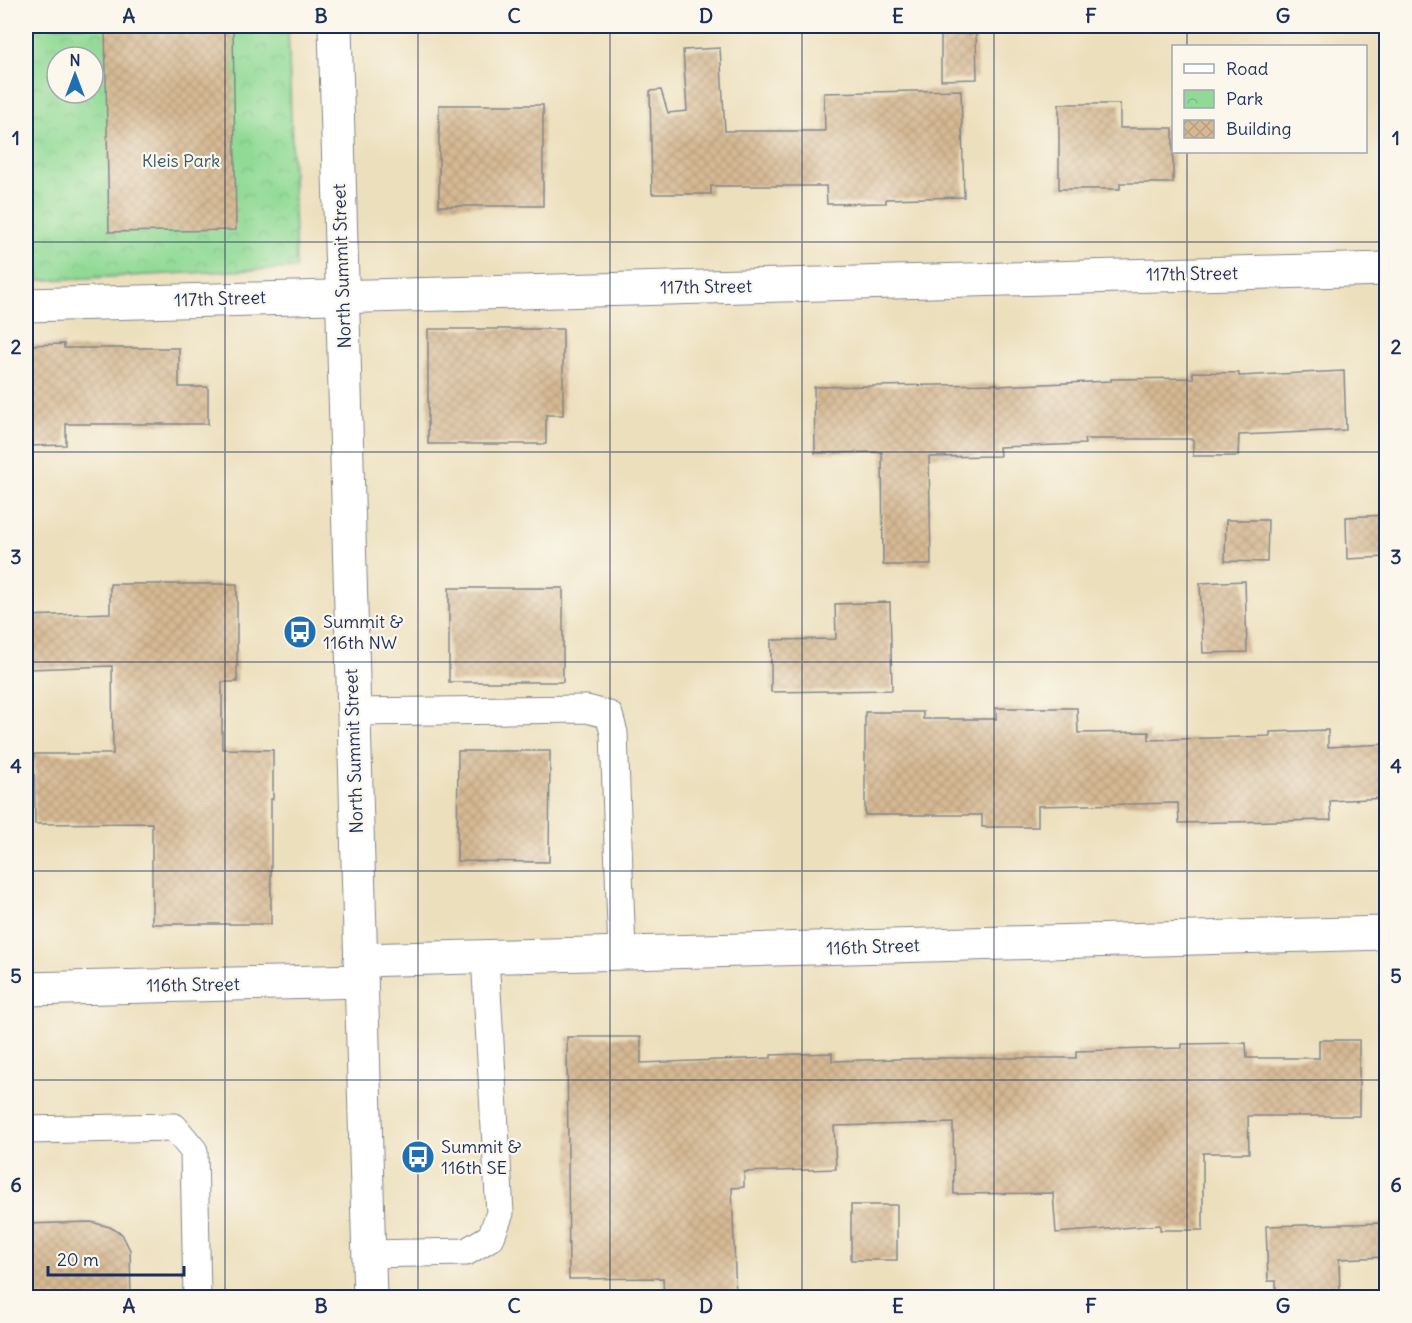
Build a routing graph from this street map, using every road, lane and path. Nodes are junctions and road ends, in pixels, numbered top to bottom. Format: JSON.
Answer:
{"nodes":[{"id":1,"x":335,"y":26,"type":"edge"},
{"id":2,"x":1386,"y":269,"type":"edge"},
{"id":3,"x":343,"y":296,"type":"junction"},
{"id":4,"x":26,"y":305,"type":"edge"},
{"id":5,"x":353,"y":712,"type":"junction"},
{"id":6,"x":1386,"y":933,"type":"edge"},
{"id":7,"x":622,"y":953,"type":"junction"},
{"id":8,"x":485,"y":957,"type":"junction"},
{"id":9,"x":361,"y":970,"type":"junction"},
{"id":10,"x":26,"y":989,"type":"edge"},
{"id":11,"x":26,"y":1130,"type":"edge"},
{"id":12,"x":369,"y":1254,"type":"junction"},
{"id":13,"x":197,"y":1298,"type":"edge"},
{"id":14,"x":370,"y":1298,"type":"edge"}],
"edges":[{"from":1,"to":3,"type":"street","name":"North Summit Street"},
{"from":2,"to":3,"type":"street","name":"117th Street"},
{"from":3,"to":4,"type":"street","name":"117th Street"},
{"from":3,"to":5,"type":"street","name":"North Summit Street"},
{"from":5,"to":7,"type":"lane"},
{"from":5,"to":9,"type":"street","name":"North Summit Street"},
{"from":6,"to":7,"type":"street","name":"116th Street"},
{"from":7,"to":8,"type":"street","name":"116th Street"},
{"from":8,"to":9,"type":"street","name":"116th Street"},
{"from":8,"to":12,"type":"lane"},
{"from":9,"to":10,"type":"street","name":"116th Street"},
{"from":9,"to":12,"type":"street","name":"North Summit Street"},
{"from":11,"to":13,"type":"lane"},
{"from":12,"to":14,"type":"street","name":"North Summit Street"}]}
